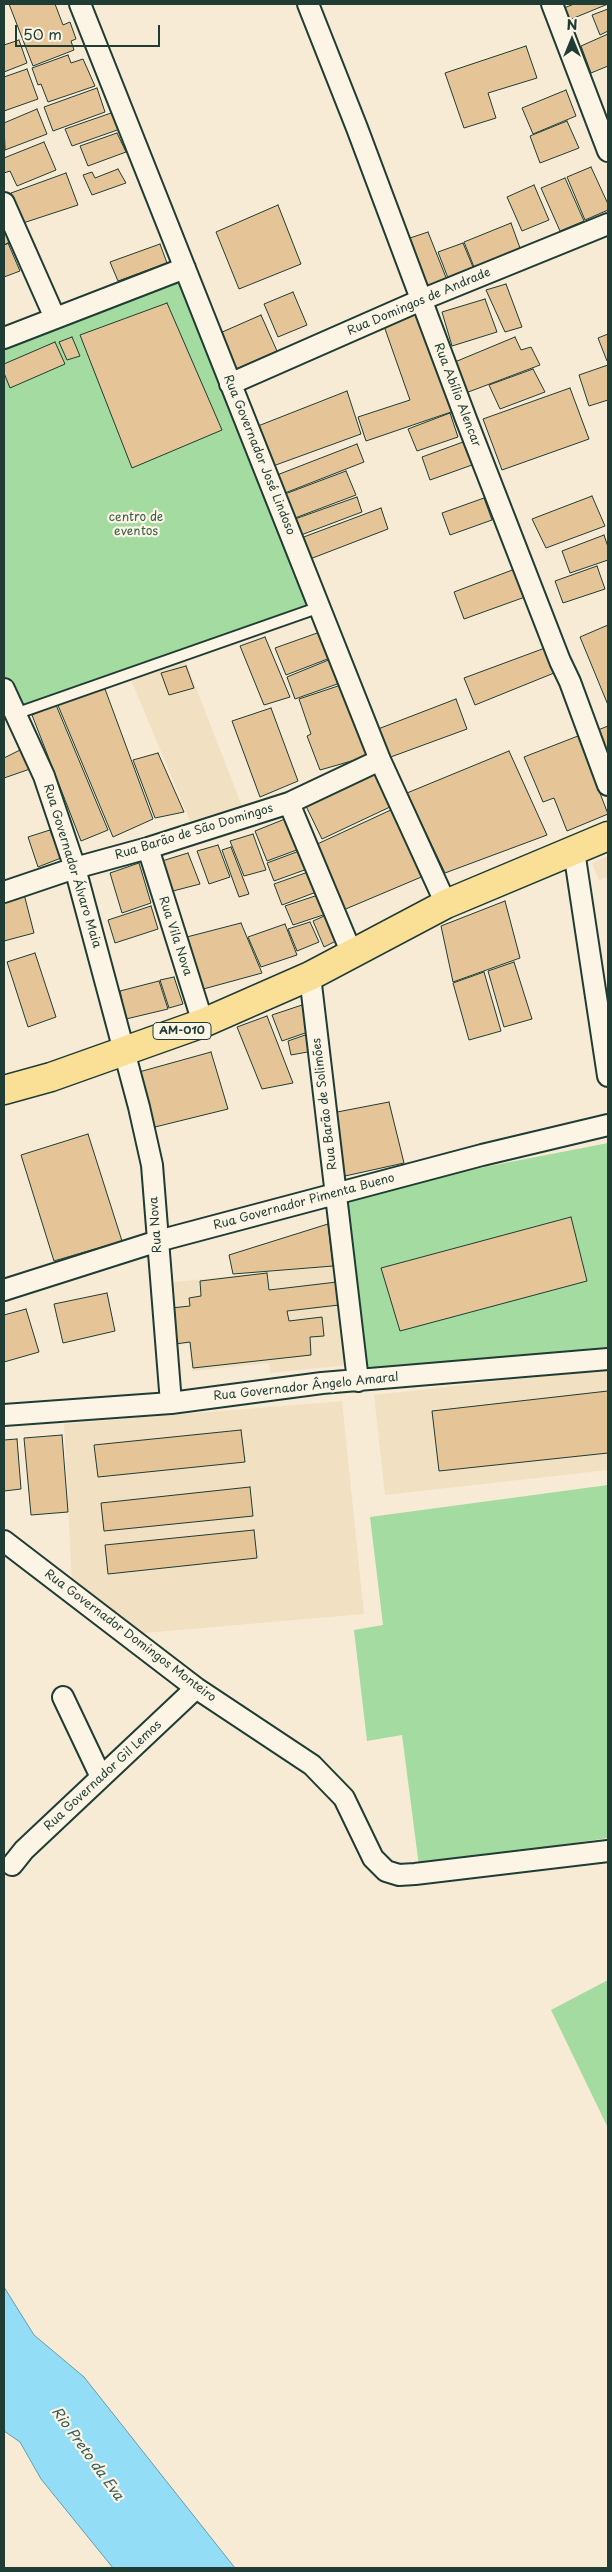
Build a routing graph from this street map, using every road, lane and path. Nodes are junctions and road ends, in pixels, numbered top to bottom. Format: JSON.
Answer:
{"nodes":[{"id":1,"x":80,"y":4,"type":"edge"},
{"id":2,"x":308,"y":4,"type":"edge"},
{"id":3,"x":552,"y":4,"type":"edge"},
{"id":4,"x":608,"y":152,"type":"edge"},
{"id":5,"x":4,"y":203,"type":"edge"},
{"id":6,"x":608,"y":224,"type":"edge"},
{"id":7,"x":185,"y":268,"type":"junction"},
{"id":8,"x":421,"y":300,"type":"junction"},
{"id":9,"x":55,"y":318,"type":"junction"},
{"id":10,"x":4,"y":338,"type":"edge"},
{"id":11,"x":230,"y":384,"type":"junction"},
{"id":12,"x":320,"y":607,"type":"junction"},
{"id":13,"x":4,"y":688,"type":"edge"},
{"id":14,"x":15,"y":714,"type":"junction"},
{"id":15,"x":380,"y":760,"type":"junction"},
{"id":16,"x":608,"y":785,"type":"edge"},
{"id":17,"x":289,"y":803,"type":"junction"},
{"id":18,"x":608,"y":836,"type":"edge"},
{"id":19,"x":148,"y":848,"type":"junction"},
{"id":20,"x":574,"y":851,"type":"junction"},
{"id":21,"x":75,"y":868,"type":"junction"},
{"id":22,"x":4,"y":892,"type":"edge"},
{"id":23,"x":446,"y":904,"type":"junction"},
{"id":24,"x":352,"y":954,"type":"junction"},
{"id":25,"x":310,"y":976,"type":"junction"},
{"id":26,"x":203,"y":1023,"type":"junction"},
{"id":27,"x":123,"y":1050,"type":"junction"},
{"id":28,"x":608,"y":1076,"type":"edge"},
{"id":29,"x":4,"y":1090,"type":"edge"},
{"id":30,"x":608,"y":1125,"type":"edge"},
{"id":31,"x":336,"y":1193,"type":"junction"},
{"id":32,"x":158,"y":1241,"type":"junction"},
{"id":33,"x":4,"y":1290,"type":"edge"},
{"id":34,"x":608,"y":1359,"type":"edge"},
{"id":35,"x":358,"y":1381,"type":"junction"},
{"id":36,"x":171,"y":1403,"type":"junction"},
{"id":37,"x":4,"y":1415,"type":"edge"},
{"id":38,"x":4,"y":1541,"type":"edge"},
{"id":39,"x":196,"y":1688,"type":"junction"},
{"id":40,"x":63,"y":1697,"type":"dead end"},
{"id":41,"x":102,"y":1777,"type":"junction"},
{"id":42,"x":608,"y":1851,"type":"edge"},
{"id":43,"x":12,"y":1865,"type":"dead end"}],
"edges":[{"from":1,"to":7,"type":"street","name":"Rua Governador José Lindoso"},
{"from":2,"to":8,"type":"street","name":"Rua Abílio Alencar"},
{"from":3,"to":4,"type":"street"},
{"from":5,"to":9,"type":"street"},
{"from":6,"to":8,"type":"street","name":"Rua Domingos de Andrade"},
{"from":7,"to":9,"type":"street"},
{"from":7,"to":11,"type":"street","name":"Rua Governador José Lindoso"},
{"from":8,"to":11,"type":"street","name":"Rua Domingos de Andrade"},
{"from":8,"to":16,"type":"street","name":"Rua Abílio Alencar"},
{"from":9,"to":10,"type":"street"},
{"from":11,"to":12,"type":"street","name":"Rua Governador José Lindoso"},
{"from":12,"to":14,"type":"lane"},
{"from":12,"to":15,"type":"street","name":"Rua Governador José Lindoso"},
{"from":13,"to":14,"type":"street","name":"Rua Governador Álvaro Maia"},
{"from":14,"to":21,"type":"street","name":"Rua Governador Álvaro Maia"},
{"from":15,"to":17,"type":"street","name":"Rua Barão de São Domingos"},
{"from":15,"to":23,"type":"street","name":"Rua Governador José Lindoso"},
{"from":17,"to":19,"type":"street","name":"Rua Barão de São Domingos"},
{"from":17,"to":24,"type":"street"},
{"from":18,"to":20,"type":"main road","number":"AM-010"},
{"from":19,"to":21,"type":"street","name":"Rua Barão de São Domingos"},
{"from":19,"to":26,"type":"street","name":"Rua Vila Nova"},
{"from":20,"to":23,"type":"main road","number":"AM-010"},
{"from":20,"to":28,"type":"street"},
{"from":21,"to":22,"type":"street","name":"Rua Barão de São Domingos"},
{"from":21,"to":27,"type":"street","name":"Rua Governador Álvaro Maia"},
{"from":23,"to":24,"type":"main road","number":"AM-010"},
{"from":24,"to":25,"type":"main road","number":"AM-010"},
{"from":25,"to":26,"type":"main road","number":"AM-010"},
{"from":25,"to":31,"type":"street","name":"Rua Barão de Solimões"},
{"from":26,"to":27,"type":"main road","number":"AM-010"},
{"from":27,"to":29,"type":"main road","number":"AM-010"},
{"from":27,"to":32,"type":"street","name":"Rua Nova"},
{"from":30,"to":31,"type":"street","name":"Rua Governador Pimenta Bueno"},
{"from":31,"to":32,"type":"street","name":"Rua Governador Pimenta Bueno"},
{"from":31,"to":35,"type":"street","name":"Rua Barão de Solimões"},
{"from":32,"to":33,"type":"street","name":"Rua Governador Pimenta Bueno"},
{"from":32,"to":36,"type":"street","name":"Rua Nova"},
{"from":34,"to":35,"type":"street","name":"Rua Governador Ângelo Amaral"},
{"from":35,"to":36,"type":"street","name":"Rua Governador Ângelo Amaral"},
{"from":36,"to":37,"type":"street","name":"Rua Governador Ângelo Amaral"},
{"from":38,"to":39,"type":"street","name":"Rua Governador Domingos Monteiro"},
{"from":39,"to":41,"type":"street","name":"Rua Governador Gil Lemos"},
{"from":39,"to":42,"type":"street","name":"Rua Governador Domingos Monteiro"},
{"from":40,"to":41,"type":"street"},
{"from":41,"to":43,"type":"street","name":"Rua Governador Gil Lemos"}]}
